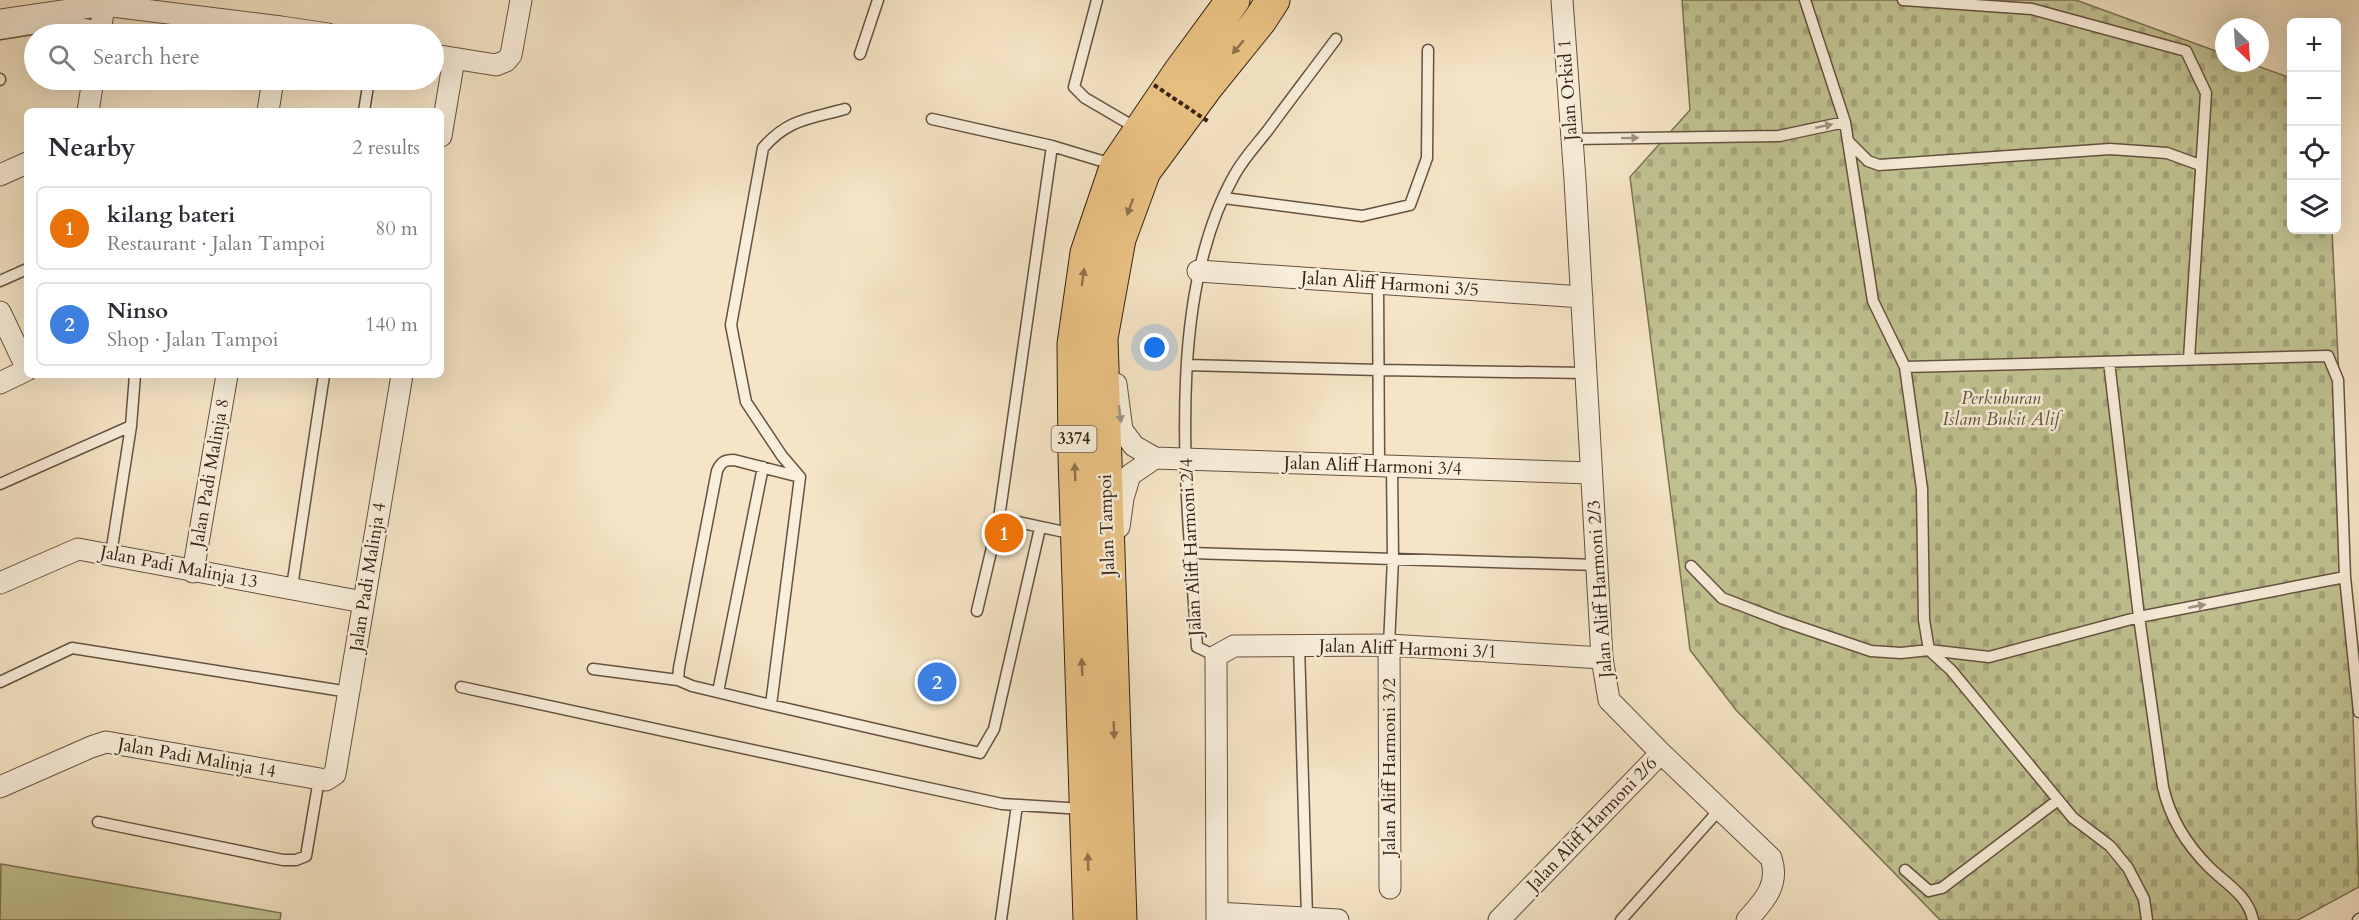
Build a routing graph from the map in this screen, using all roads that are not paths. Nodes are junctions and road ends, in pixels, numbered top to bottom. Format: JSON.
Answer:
{"nodes":[{"id":1,"x":521,"y":0,"type":"edge"},
{"id":2,"x":878,"y":0,"type":"edge"},
{"id":3,"x":1097,"y":0,"type":"edge"},
{"id":4,"x":1233,"y":0,"type":"edge"},
{"id":5,"x":1273,"y":0,"type":"edge"},
{"id":6,"x":1562,"y":0,"type":"edge"},
{"id":7,"x":1805,"y":0,"type":"edge"},
{"id":8,"x":1903,"y":0,"type":"edge"},
{"id":9,"x":104,"y":5,"type":"junction"},
{"id":10,"x":0,"y":20,"type":"edge"},
{"id":11,"x":62,"y":24,"type":"edge"},
{"id":12,"x":80,"y":24,"type":"edge"},
{"id":13,"x":101,"y":24,"type":"edge"},
{"id":14,"x":233,"y":24,"type":"edge"},
{"id":15,"x":24,"y":30,"type":"edge"},
{"id":16,"x":0,"y":34,"type":"edge"},
{"id":17,"x":1336,"y":39,"type":"dead end"},
{"id":18,"x":1428,"y":50,"type":"dead end"},
{"id":19,"x":860,"y":54,"type":"dead end"},
{"id":20,"x":444,"y":57,"type":"edge"},
{"id":21,"x":91,"y":90,"type":"edge"},
{"id":22,"x":271,"y":90,"type":"edge"},
{"id":23,"x":367,"y":90,"type":"edge"},
{"id":24,"x":443,"y":90,"type":"edge"},
{"id":25,"x":88,"y":108,"type":"edge"},
{"id":26,"x":268,"y":108,"type":"edge"},
{"id":27,"x":364,"y":108,"type":"edge"},
{"id":28,"x":442,"y":108,"type":"edge"},
{"id":29,"x":845,"y":109,"type":"dead end"},
{"id":30,"x":932,"y":119,"type":"dead end"},
{"id":31,"x":1845,"y":122,"type":"junction"},
{"id":32,"x":1141,"y":131,"type":"junction"},
{"id":33,"x":1572,"y":139,"type":"junction"},
{"id":34,"x":1848,"y":141,"type":"junction"},
{"id":35,"x":1052,"y":146,"type":"junction"},
{"id":36,"x":24,"y":163,"type":"edge"},
{"id":37,"x":1117,"y":165,"type":"junction"},
{"id":38,"x":2200,"y":165,"type":"junction"},
{"id":39,"x":0,"y":175,"type":"edge"},
{"id":40,"x":1575,"y":180,"type":"joint"},
{"id":41,"x":1224,"y":198,"type":"junction"},
{"id":42,"x":24,"y":270,"type":"edge"},
{"id":43,"x":1198,"y":271,"type":"junction"},
{"id":44,"x":1113,"y":272,"type":"junction"},
{"id":45,"x":0,"y":281,"type":"edge"},
{"id":46,"x":1378,"y":283,"type":"junction"},
{"id":47,"x":1582,"y":297,"type":"junction"},
{"id":48,"x":0,"y":312,"type":"edge"},
{"id":49,"x":2189,"y":359,"type":"junction"},
{"id":50,"x":2109,"y":362,"type":"junction"},
{"id":51,"x":24,"y":364,"type":"edge"},
{"id":52,"x":1187,"y":365,"type":"junction"},
{"id":53,"x":1905,"y":367,"type":"junction"},
{"id":54,"x":1379,"y":370,"type":"junction"},
{"id":55,"x":24,"y":371,"type":"edge"},
{"id":56,"x":1586,"y":373,"type":"junction"},
{"id":57,"x":135,"y":378,"type":"edge"},
{"id":58,"x":226,"y":378,"type":"edge"},
{"id":59,"x":324,"y":378,"type":"edge"},
{"id":60,"x":401,"y":378,"type":"edge"},
{"id":61,"x":0,"y":383,"type":"edge"},
{"id":62,"x":131,"y":426,"type":"junction"},
{"id":63,"x":1156,"y":458,"type":"junction"},
{"id":64,"x":1184,"y":459,"type":"junction"},
{"id":65,"x":1386,"y":466,"type":"junction"},
{"id":66,"x":763,"y":467,"type":"junction"},
{"id":67,"x":1591,"y":473,"type":"junction"},
{"id":68,"x":800,"y":477,"type":"junction"},
{"id":69,"x":0,"y":484,"type":"edge"},
{"id":70,"x":999,"y":518,"type":"junction"},
{"id":71,"x":1040,"y":528,"type":"junction"},
{"id":72,"x":1077,"y":535,"type":"junction"},
{"id":73,"x":1191,"y":553,"type":"junction"},
{"id":74,"x":111,"y":554,"type":"junction"},
{"id":75,"x":1393,"y":559,"type":"junction"},
{"id":76,"x":1597,"y":565,"type":"junction"},
{"id":77,"x":1691,"y":566,"type":"dead end"},
{"id":78,"x":193,"y":572,"type":"junction"},
{"id":79,"x":2345,"y":577,"type":"junction"},
{"id":80,"x":0,"y":584,"type":"edge"},
{"id":81,"x":292,"y":587,"type":"junction"},
{"id":82,"x":1109,"y":587,"type":"junction"},
{"id":83,"x":363,"y":602,"type":"junction"},
{"id":84,"x":977,"y":611,"type":"dead end"},
{"id":85,"x":2139,"y":617,"type":"junction"},
{"id":86,"x":1299,"y":645,"type":"junction"},
{"id":87,"x":1389,"y":645,"type":"junction"},
{"id":88,"x":1929,"y":650,"type":"junction"},
{"id":89,"x":1216,"y":656,"type":"junction"},
{"id":90,"x":1602,"y":658,"type":"junction"},
{"id":91,"x":592,"y":669,"type":"dead end"},
{"id":92,"x":678,"y":680,"type":"junction"},
{"id":93,"x":0,"y":682,"type":"edge"},
{"id":94,"x":461,"y":687,"type":"dead end"},
{"id":95,"x":349,"y":692,"type":"junction"},
{"id":96,"x":718,"y":692,"type":"junction"},
{"id":97,"x":771,"y":705,"type":"junction"},
{"id":98,"x":2359,"y":712,"type":"edge"},
{"id":99,"x":1661,"y":753,"type":"junction"},
{"id":100,"x":326,"y":779,"type":"junction"},
{"id":101,"x":0,"y":788,"type":"edge"},
{"id":102,"x":2058,"y":800,"type":"junction"},
{"id":103,"x":1017,"y":805,"type":"junction"},
{"id":104,"x":1086,"y":809,"type":"junction"},
{"id":105,"x":1720,"y":809,"type":"junction"},
{"id":106,"x":98,"y":822,"type":"dead end"},
{"id":107,"x":1905,"y":870,"type":"dead end"},
{"id":108,"x":1390,"y":888,"type":"dead end"},
{"id":109,"x":1218,"y":916,"type":"edge"},
{"id":110,"x":1307,"y":917,"type":"junction"},
{"id":111,"x":1000,"y":920,"type":"edge"},
{"id":112,"x":1090,"y":920,"type":"edge"},
{"id":113,"x":1120,"y":920,"type":"edge"},
{"id":114,"x":1338,"y":920,"type":"edge"},
{"id":115,"x":1499,"y":920,"type":"edge"},
{"id":116,"x":1621,"y":920,"type":"edge"},
{"id":117,"x":1747,"y":920,"type":"edge"},
{"id":118,"x":2147,"y":920,"type":"edge"},
{"id":119,"x":2253,"y":920,"type":"edge"}],
"edges":[{"from":1,"to":20,"type":"street"},
{"from":2,"to":19,"type":"lane"},
{"from":3,"to":32,"type":"lane"},
{"from":4,"to":32,"type":"main road","name":"Jalan Tampoi","number":"3374"},
{"from":5,"to":44,"type":"main road","name":"Jalan Tampoi","number":"3374","one_way":true},
{"from":6,"to":33,"type":"street","name":"Jalan Orkid 1"},
{"from":7,"to":31,"type":"lane"},
{"from":8,"to":38,"type":"lane"},
{"from":9,"to":10,"type":"street"},
{"from":9,"to":13,"type":"street"},
{"from":9,"to":14,"type":"street"},
{"from":11,"to":12,"type":"lane"},
{"from":15,"to":16,"type":"lane"},
{"from":17,"to":41,"type":"lane","name":"Jalan Aliff Harmoni 2/4"},
{"from":18,"to":41,"type":"lane"},
{"from":21,"to":25,"type":"street"},
{"from":22,"to":26,"type":"street"},
{"from":23,"to":27,"type":"lane"},
{"from":24,"to":28,"type":"street"},
{"from":29,"to":68,"type":"lane"},
{"from":30,"to":35,"type":"lane"},
{"from":33,"to":31,"type":"lane","one_way":true},
{"from":31,"to":34,"type":"lane"},
{"from":32,"to":37,"type":"main road","name":"Jalan Tampoi","number":"3374"},
{"from":33,"to":40,"type":"street","name":"Jalan Orkid 1"},
{"from":34,"to":38,"type":"lane"},
{"from":34,"to":53,"type":"lane"},
{"from":35,"to":37,"type":"lane"},
{"from":35,"to":70,"type":"lane"},
{"from":36,"to":39,"type":"street"},
{"from":72,"to":37,"type":"main road","name":"Jalan Tampoi","number":"3374","one_way":true},
{"from":38,"to":49,"type":"lane"},
{"from":40,"to":47,"type":"street","name":"Jalan Aliff Harmoni 2/3"},
{"from":41,"to":43,"type":"lane","name":"Jalan Aliff Harmoni 2/4"},
{"from":42,"to":45,"type":"lane"},
{"from":43,"to":46,"type":"street","name":"Jalan Aliff Harmoni 3/5"},
{"from":43,"to":52,"type":"lane","name":"Jalan Aliff Harmoni 2/4"},
{"from":44,"to":63,"type":"street","one_way":true},
{"from":44,"to":82,"type":"main road","name":"Jalan Tampoi","number":"3374"},
{"from":46,"to":47,"type":"street","name":"Jalan Aliff Harmoni 3/5"},
{"from":46,"to":54,"type":"lane"},
{"from":47,"to":56,"type":"street","name":"Jalan Aliff Harmoni 2/3"},
{"from":48,"to":51,"type":"street"},
{"from":49,"to":50,"type":"lane"},
{"from":49,"to":79,"type":"lane"},
{"from":50,"to":53,"type":"lane"},
{"from":50,"to":85,"type":"lane"},
{"from":52,"to":54,"type":"lane"},
{"from":52,"to":64,"type":"lane","name":"Jalan Aliff Harmoni 2/4"},
{"from":53,"to":88,"type":"lane"},
{"from":54,"to":56,"type":"lane"},
{"from":54,"to":65,"type":"lane"},
{"from":55,"to":61,"type":"street"},
{"from":56,"to":67,"type":"street","name":"Jalan Aliff Harmoni 2/3"},
{"from":57,"to":62,"type":"lane"},
{"from":58,"to":78,"type":"street","name":"Jalan Padi Malinja 8"},
{"from":59,"to":81,"type":"lane"},
{"from":60,"to":83,"type":"street","name":"Jalan Padi Malinja 4"},
{"from":62,"to":69,"type":"lane"},
{"from":62,"to":74,"type":"lane"},
{"from":63,"to":64,"type":"street","name":"Jalan Aliff Harmoni 3/4"},
{"from":63,"to":82,"type":"street"},
{"from":64,"to":65,"type":"street","name":"Jalan Aliff Harmoni 3/4"},
{"from":64,"to":73,"type":"lane","name":"Jalan Aliff Harmoni 2/4"},
{"from":65,"to":67,"type":"street","name":"Jalan Aliff Harmoni 3/4"},
{"from":65,"to":75,"type":"lane"},
{"from":66,"to":68,"type":"lane"},
{"from":66,"to":92,"type":"lane"},
{"from":66,"to":96,"type":"lane"},
{"from":67,"to":76,"type":"street","name":"Jalan Aliff Harmoni 2/3"},
{"from":68,"to":97,"type":"lane"},
{"from":70,"to":71,"type":"lane"},
{"from":70,"to":84,"type":"lane"},
{"from":71,"to":72,"type":"lane"},
{"from":71,"to":97,"type":"lane"},
{"from":104,"to":72,"type":"main road","name":"Jalan Tampoi","number":"3374","one_way":true},
{"from":73,"to":75,"type":"lane"},
{"from":73,"to":89,"type":"lane","name":"Jalan Aliff Harmoni 2/4"},
{"from":74,"to":78,"type":"street","name":"Jalan Padi Malinja 13"},
{"from":74,"to":80,"type":"street","name":"Jalan Padi Malinja 13"},
{"from":75,"to":76,"type":"lane"},
{"from":75,"to":87,"type":"lane"},
{"from":76,"to":90,"type":"street","name":"Jalan Aliff Harmoni 2/3"},
{"from":77,"to":88,"type":"lane"},
{"from":78,"to":81,"type":"street","name":"Jalan Padi Malinja 13"},
{"from":85,"to":79,"type":"lane","one_way":true},
{"from":79,"to":98,"type":"lane"},
{"from":81,"to":83,"type":"street","name":"Jalan Padi Malinja 13"},
{"from":82,"to":113,"type":"main road","name":"Jalan Tampoi","number":"3374","one_way":true},
{"from":83,"to":95,"type":"street","name":"Jalan Padi Malinja 4"},
{"from":85,"to":88,"type":"lane"},
{"from":85,"to":119,"type":"lane"},
{"from":86,"to":87,"type":"street","name":"Jalan Aliff Harmoni 3/1"},
{"from":86,"to":89,"type":"street","name":"Jalan Aliff Harmoni 3/1"},
{"from":86,"to":110,"type":"lane"},
{"from":87,"to":90,"type":"street","name":"Jalan Aliff Harmoni 3/1"},
{"from":87,"to":108,"type":"street","name":"Jalan Aliff Harmoni 3/2"},
{"from":88,"to":102,"type":"lane"},
{"from":89,"to":109,"type":"street","name":"Jalan Aliff Harmoni 2/4"},
{"from":90,"to":99,"type":"street","name":"Jalan Aliff Harmoni 2/3"},
{"from":91,"to":92,"type":"lane"},
{"from":92,"to":96,"type":"lane"},
{"from":93,"to":95,"type":"lane"},
{"from":94,"to":103,"type":"lane"},
{"from":95,"to":100,"type":"street","name":"Jalan Padi Malinja 4"},
{"from":96,"to":97,"type":"lane"},
{"from":99,"to":105,"type":"street","name":"Jalan Aliff Harmoni 2/3"},
{"from":99,"to":115,"type":"street","name":"Jalan Aliff Harmoni 2/6"},
{"from":100,"to":101,"type":"street","name":"Jalan Padi Malinja 14"},
{"from":100,"to":106,"type":"lane"},
{"from":102,"to":107,"type":"lane"},
{"from":102,"to":118,"type":"lane"},
{"from":103,"to":104,"type":"lane"},
{"from":103,"to":111,"type":"lane"},
{"from":112,"to":104,"type":"main road","name":"Jalan Tampoi","number":"3374","one_way":true},
{"from":105,"to":116,"type":"lane"},
{"from":105,"to":117,"type":"street","name":"Jalan Aliff Harmoni 2/3"},
{"from":109,"to":110,"type":"street"},
{"from":110,"to":114,"type":"street"}]}
